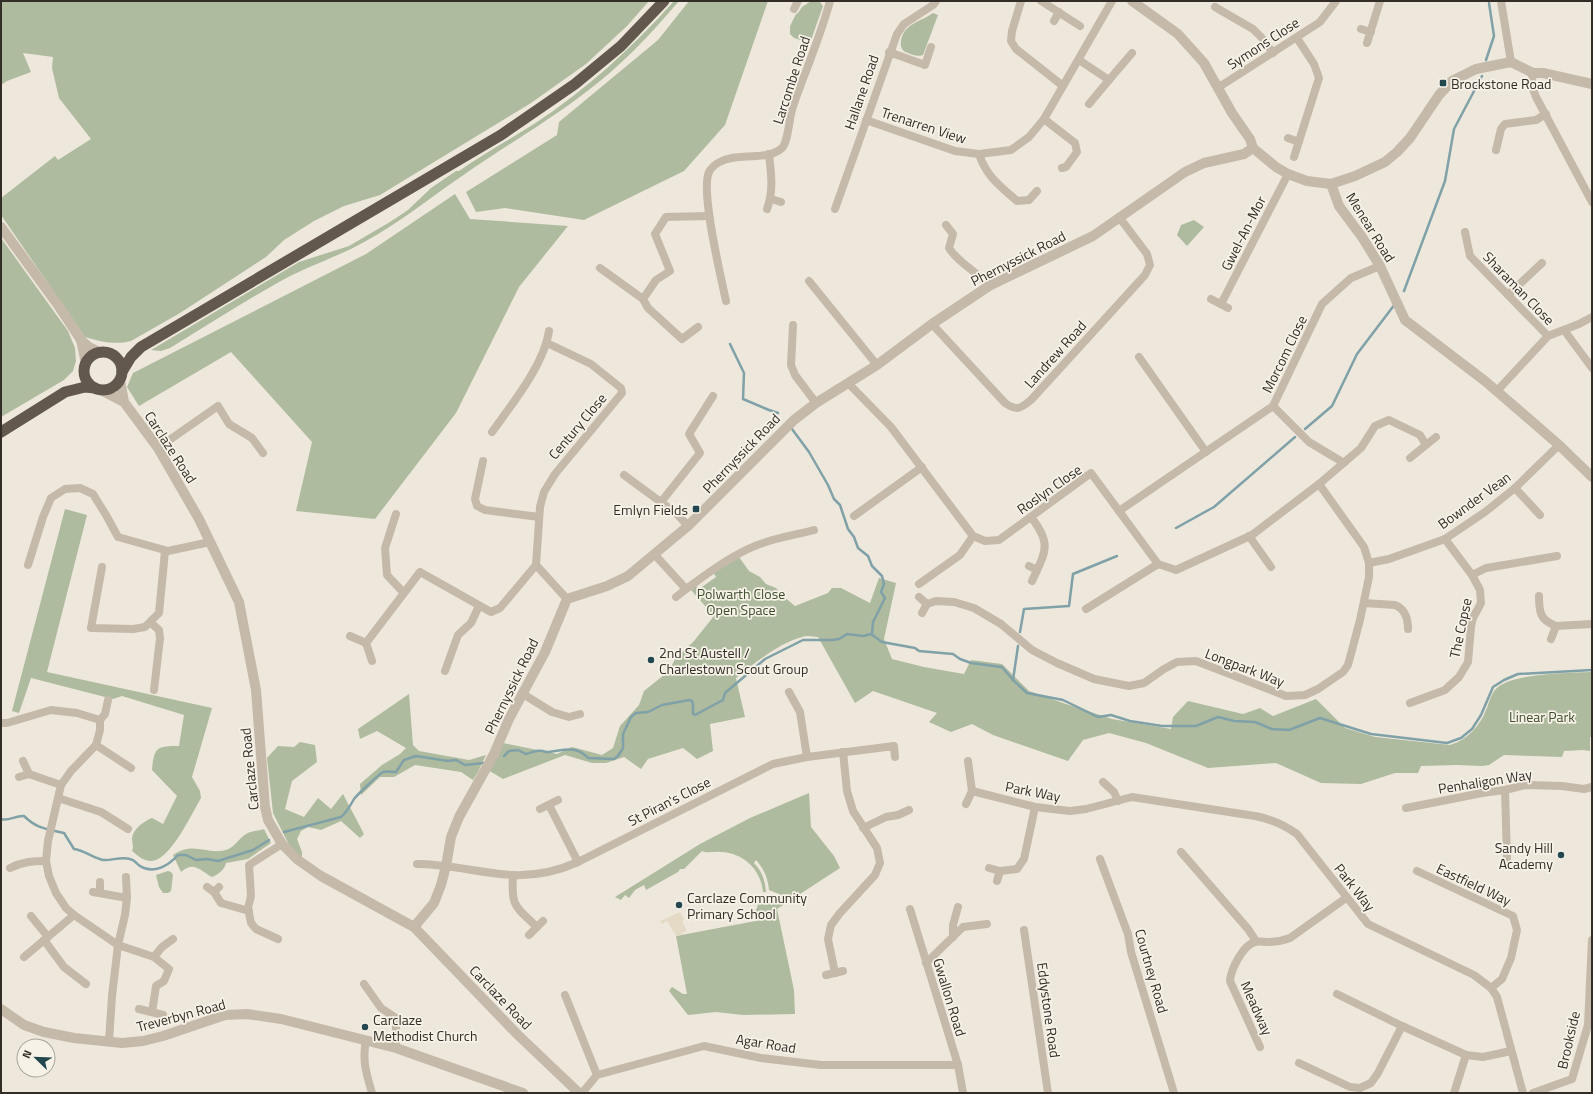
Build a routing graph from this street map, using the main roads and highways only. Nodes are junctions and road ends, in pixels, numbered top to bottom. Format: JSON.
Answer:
{"nodes":[{"id":1,"x":664,"y":1,"type":"edge"},
{"id":2,"x":141,"y":347,"type":"junction"},
{"id":3,"x":105,"y":353,"type":"junction"},
{"id":4,"x":85,"y":366,"type":"junction"},
{"id":5,"x":121,"y":376,"type":"junction"},
{"id":6,"x":98,"y":389,"type":"junction"},
{"id":7,"x":65,"y":392,"type":"junction"},
{"id":8,"x":1,"y":432,"type":"edge"}],
"edges":[{"from":1,"to":2,"type":"highway"},
{"from":2,"to":3,"type":"highway"},
{"from":2,"to":5,"type":"highway"},
{"from":3,"to":4,"type":"highway"},
{"from":3,"to":5,"type":"highway"},
{"from":4,"to":6,"type":"highway"},
{"from":4,"to":7,"type":"highway"},
{"from":5,"to":6,"type":"highway"},
{"from":6,"to":7,"type":"highway"},
{"from":7,"to":8,"type":"highway"}]}
